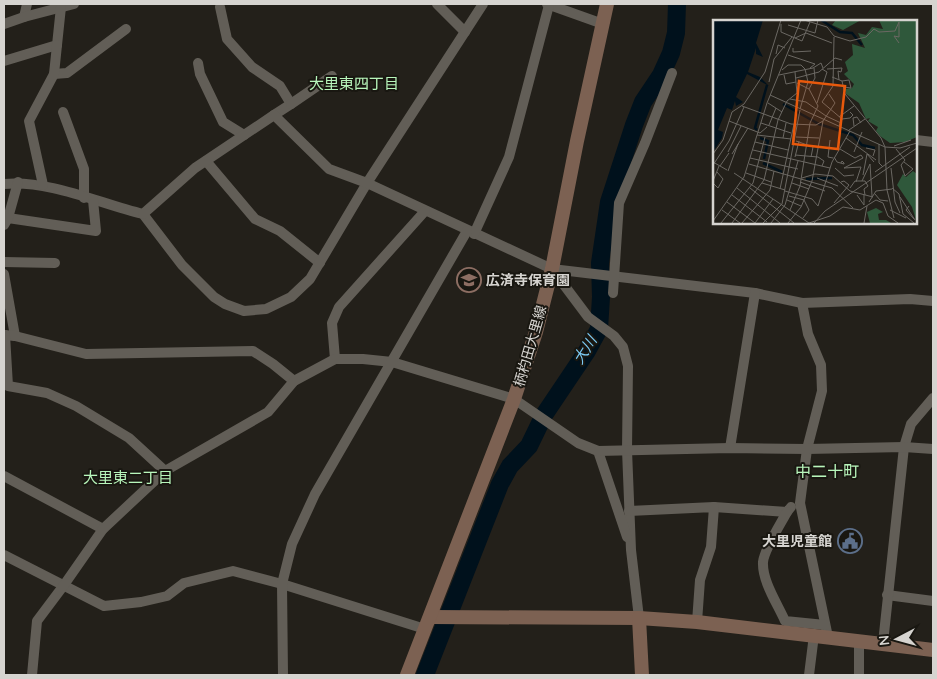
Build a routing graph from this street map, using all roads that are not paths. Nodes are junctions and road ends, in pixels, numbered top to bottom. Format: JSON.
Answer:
{"nodes":[{"id":1,"x":27,"y":4,"type":"edge"},
{"id":2,"x":74,"y":4,"type":"edge"},
{"id":3,"x":437,"y":4,"type":"edge"},
{"id":4,"x":482,"y":4,"type":"edge"},
{"id":5,"x":548,"y":4,"type":"edge"},
{"id":6,"x":607,"y":4,"type":"edge"},
{"id":7,"x":61,"y":7,"type":"junction"},
{"id":8,"x":220,"y":7,"type":"dead end"},
{"id":9,"x":24,"y":17,"type":"junction"},
{"id":10,"x":4,"y":24,"type":"edge"},
{"id":11,"x":603,"y":24,"type":"junction"},
{"id":12,"x":126,"y":29,"type":"dead end"},
{"id":13,"x":465,"y":32,"type":"junction"},
{"id":14,"x":57,"y":45,"type":"junction"},
{"id":15,"x":4,"y":62,"type":"edge"},
{"id":16,"x":198,"y":63,"type":"dead end"},
{"id":17,"x":672,"y":73,"type":"dead end"},
{"id":18,"x":54,"y":74,"type":"junction"},
{"id":19,"x":332,"y":76,"type":"dead end"},
{"id":20,"x":291,"y":104,"type":"junction"},
{"id":21,"x":63,"y":112,"type":"dead end"},
{"id":22,"x":274,"y":115,"type":"junction"},
{"id":23,"x":244,"y":135,"type":"junction"},
{"id":24,"x":917,"y":140,"type":"edge"},
{"id":25,"x":933,"y":142,"type":"edge"},
{"id":26,"x":206,"y":161,"type":"junction"},
{"id":27,"x":18,"y":182,"type":"junction"},
{"id":28,"x":368,"y":183,"type":"junction"},
{"id":29,"x":4,"y":184,"type":"edge"},
{"id":30,"x":44,"y":185,"type":"junction"},
{"id":31,"x":89,"y":199,"type":"junction"},
{"id":32,"x":425,"y":211,"type":"junction"},
{"id":33,"x":143,"y":214,"type":"junction"},
{"id":34,"x":6,"y":222,"type":"edge"},
{"id":35,"x":471,"y":232,"type":"junction"},
{"id":36,"x":4,"y":262,"type":"edge"},
{"id":37,"x":55,"y":263,"type":"dead end"},
{"id":38,"x":320,"y":263,"type":"junction"},
{"id":39,"x":552,"y":269,"type":"junction"},
{"id":40,"x":4,"y":274,"type":"edge"},
{"id":41,"x":614,"y":277,"type":"junction"},
{"id":42,"x":755,"y":292,"type":"junction"},
{"id":43,"x":613,"y":293,"type":"dead end"},
{"id":44,"x":933,"y":301,"type":"edge"},
{"id":45,"x":802,"y":303,"type":"junction"},
{"id":46,"x":8,"y":336,"type":"edge"},
{"id":47,"x":335,"y":359,"type":"junction"},
{"id":48,"x":392,"y":362,"type":"junction"},
{"id":49,"x":294,"y":382,"type":"junction"},
{"id":50,"x":933,"y":398,"type":"edge"},
{"id":51,"x":514,"y":399,"type":"junction"},
{"id":52,"x":904,"y":447,"type":"junction"},
{"id":53,"x":730,"y":448,"type":"junction"},
{"id":54,"x":807,"y":449,"type":"junction"},
{"id":55,"x":933,"y":449,"type":"edge"},
{"id":56,"x":627,"y":450,"type":"junction"},
{"id":57,"x":598,"y":451,"type":"junction"},
{"id":58,"x":165,"y":471,"type":"junction"},
{"id":59,"x":4,"y":476,"type":"edge"},
{"id":60,"x":801,"y":495,"type":"junction"},
{"id":61,"x":714,"y":507,"type":"junction"},
{"id":62,"x":629,"y":510,"type":"junction"},
{"id":63,"x":787,"y":512,"type":"junction"},
{"id":64,"x":103,"y":529,"type":"junction"},
{"id":65,"x":631,"y":550,"type":"junction"},
{"id":66,"x":4,"y":555,"type":"edge"},
{"id":67,"x":282,"y":584,"type":"junction"},
{"id":68,"x":64,"y":585,"type":"junction"},
{"id":69,"x":887,"y":595,"type":"junction"},
{"id":70,"x":933,"y":601,"type":"edge"},
{"id":71,"x":639,"y":618,"type":"junction"},
{"id":72,"x":697,"y":622,"type":"junction"},
{"id":73,"x":428,"y":623,"type":"junction"},
{"id":74,"x":822,"y":632,"type":"junction"},
{"id":75,"x":859,"y":641,"type":"junction"},
{"id":76,"x":883,"y":643,"type":"junction"},
{"id":77,"x":933,"y":650,"type":"edge"},
{"id":78,"x":32,"y":675,"type":"edge"},
{"id":79,"x":283,"y":675,"type":"edge"},
{"id":80,"x":407,"y":675,"type":"edge"},
{"id":81,"x":642,"y":675,"type":"edge"},
{"id":82,"x":809,"y":675,"type":"edge"},
{"id":83,"x":859,"y":675,"type":"edge"}],
"edges":[{"from":1,"to":9,"type":"street"},
{"from":2,"to":7,"type":"street"},
{"from":3,"to":13,"type":"street"},
{"from":4,"to":13,"type":"street"},
{"from":5,"to":11,"type":"street"},
{"from":5,"to":35,"type":"street"},
{"from":6,"to":11,"type":"main road","name":"柄杓田大里線"},
{"from":7,"to":9,"type":"street"},
{"from":7,"to":14,"type":"street"},
{"from":8,"to":20,"type":"street"},
{"from":9,"to":10,"type":"street"},
{"from":11,"to":39,"type":"main road","name":"柄杓田大里線"},
{"from":12,"to":18,"type":"street"},
{"from":13,"to":28,"type":"street"},
{"from":14,"to":15,"type":"street"},
{"from":14,"to":18,"type":"street"},
{"from":16,"to":23,"type":"street"},
{"from":17,"to":41,"type":"street"},
{"from":18,"to":30,"type":"street"},
{"from":19,"to":20,"type":"street"},
{"from":20,"to":22,"type":"street"},
{"from":21,"to":31,"type":"street"},
{"from":22,"to":23,"type":"street"},
{"from":22,"to":28,"type":"street"},
{"from":23,"to":26,"type":"street"},
{"from":24,"to":25,"type":"street"},
{"from":26,"to":33,"type":"street"},
{"from":26,"to":38,"type":"street"},
{"from":27,"to":29,"type":"street"},
{"from":27,"to":30,"type":"street"},
{"from":27,"to":34,"type":"street"},
{"from":28,"to":32,"type":"street"},
{"from":28,"to":38,"type":"street"},
{"from":30,"to":31,"type":"street"},
{"from":31,"to":33,"type":"street"},
{"from":31,"to":34,"type":"street"},
{"from":32,"to":35,"type":"street"},
{"from":32,"to":47,"type":"street"},
{"from":33,"to":38,"type":"street"},
{"from":35,"to":39,"type":"street"},
{"from":35,"to":48,"type":"street"},
{"from":36,"to":37,"type":"street"},
{"from":39,"to":41,"type":"street"},
{"from":39,"to":51,"type":"main road","name":"柄杓田大里線"},
{"from":39,"to":56,"type":"street"},
{"from":40,"to":46,"type":"street"},
{"from":41,"to":42,"type":"street"},
{"from":41,"to":43,"type":"street"},
{"from":42,"to":45,"type":"street"},
{"from":42,"to":53,"type":"street"},
{"from":44,"to":45,"type":"street"},
{"from":45,"to":54,"type":"street"},
{"from":46,"to":49,"type":"street"},
{"from":46,"to":58,"type":"street"},
{"from":47,"to":48,"type":"street"},
{"from":47,"to":49,"type":"street"},
{"from":48,"to":51,"type":"street"},
{"from":48,"to":67,"type":"street"},
{"from":49,"to":58,"type":"street"},
{"from":50,"to":52,"type":"street"},
{"from":51,"to":57,"type":"street"},
{"from":51,"to":73,"type":"main road","name":"柄杓田大里線"},
{"from":52,"to":54,"type":"street"},
{"from":52,"to":55,"type":"street"},
{"from":52,"to":69,"type":"street"},
{"from":53,"to":54,"type":"street"},
{"from":53,"to":56,"type":"street"},
{"from":54,"to":60,"type":"street"},
{"from":56,"to":57,"type":"street"},
{"from":56,"to":62,"type":"street"},
{"from":57,"to":65,"type":"street"},
{"from":58,"to":64,"type":"street"},
{"from":59,"to":64,"type":"street"},
{"from":60,"to":63,"type":"street"},
{"from":60,"to":74,"type":"street"},
{"from":61,"to":62,"type":"street"},
{"from":61,"to":63,"type":"street"},
{"from":61,"to":72,"type":"street"},
{"from":62,"to":65,"type":"street"},
{"from":63,"to":74,"type":"street"},
{"from":64,"to":68,"type":"street"},
{"from":65,"to":71,"type":"street"},
{"from":66,"to":68,"type":"street"},
{"from":67,"to":68,"type":"street"},
{"from":67,"to":73,"type":"street"},
{"from":67,"to":79,"type":"street"},
{"from":68,"to":78,"type":"street"},
{"from":69,"to":70,"type":"street"},
{"from":69,"to":76,"type":"street"},
{"from":71,"to":72,"type":"main road"},
{"from":71,"to":73,"type":"main road"},
{"from":71,"to":81,"type":"main road"},
{"from":72,"to":74,"type":"main road"},
{"from":73,"to":80,"type":"main road","name":"柄杓田大里線"},
{"from":74,"to":75,"type":"main road"},
{"from":74,"to":82,"type":"street"},
{"from":75,"to":76,"type":"main road"},
{"from":75,"to":83,"type":"street"},
{"from":76,"to":77,"type":"main road"}]}
